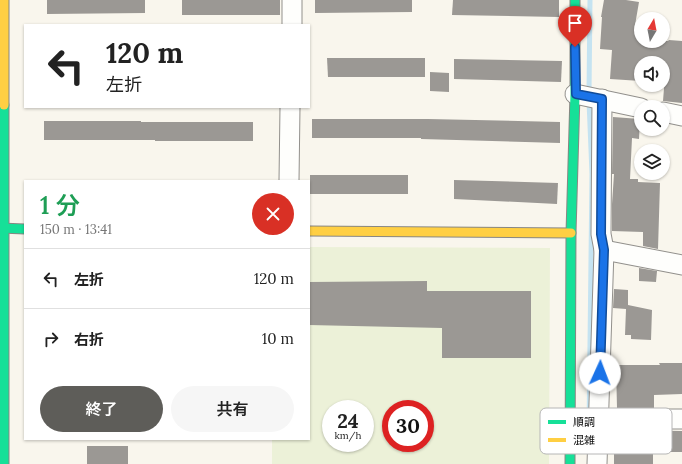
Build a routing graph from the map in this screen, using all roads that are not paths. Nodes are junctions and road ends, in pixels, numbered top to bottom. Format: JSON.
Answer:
{"nodes":[{"id":1,"x":4,"y":0,"type":"edge"},
{"id":2,"x":292,"y":0,"type":"edge"},
{"id":3,"x":575,"y":0,"type":"edge"},
{"id":4,"x":292,"y":24,"type":"edge"},
{"id":5,"x":576,"y":94,"type":"junction"},
{"id":6,"x":602,"y":99,"type":"junction"},
{"id":7,"x":634,"y":106,"type":"edge"},
{"id":8,"x":290,"y":108,"type":"edge"},
{"id":9,"x":670,"y":113,"type":"edge"},
{"id":10,"x":682,"y":116,"type":"edge"},
{"id":11,"x":289,"y":180,"type":"edge"},
{"id":12,"x":3,"y":228,"type":"edge"},
{"id":13,"x":24,"y":229,"type":"edge"},
{"id":14,"x":310,"y":232,"type":"edge"},
{"id":15,"x":571,"y":233,"type":"junction"},
{"id":16,"x":604,"y":250,"type":"junction"},
{"id":17,"x":682,"y":265,"type":"edge"},
{"id":18,"x":570,"y":408,"type":"edge"},
{"id":19,"x":599,"y":408,"type":"edge"},
{"id":20,"x":570,"y":454,"type":"edge"},
{"id":21,"x":597,"y":454,"type":"edge"},
{"id":22,"x":4,"y":464,"type":"edge"},
{"id":23,"x":570,"y":464,"type":"edge"},
{"id":24,"x":597,"y":464,"type":"edge"}],
"edges":[{"from":1,"to":12,"type":"street"},
{"from":2,"to":4,"type":"street"},
{"from":3,"to":5,"type":"street"},
{"from":5,"to":6,"type":"street"},
{"from":5,"to":15,"type":"street"},
{"from":6,"to":7,"type":"street"},
{"from":6,"to":16,"type":"street"},
{"from":8,"to":11,"type":"street"},
{"from":9,"to":10,"type":"street"},
{"from":12,"to":13,"type":"street"},
{"from":12,"to":22,"type":"street"},
{"from":14,"to":15,"type":"street"},
{"from":15,"to":18,"type":"street"},
{"from":16,"to":17,"type":"street"},
{"from":16,"to":19,"type":"street"},
{"from":20,"to":23,"type":"street"},
{"from":21,"to":24,"type":"street"}]}
